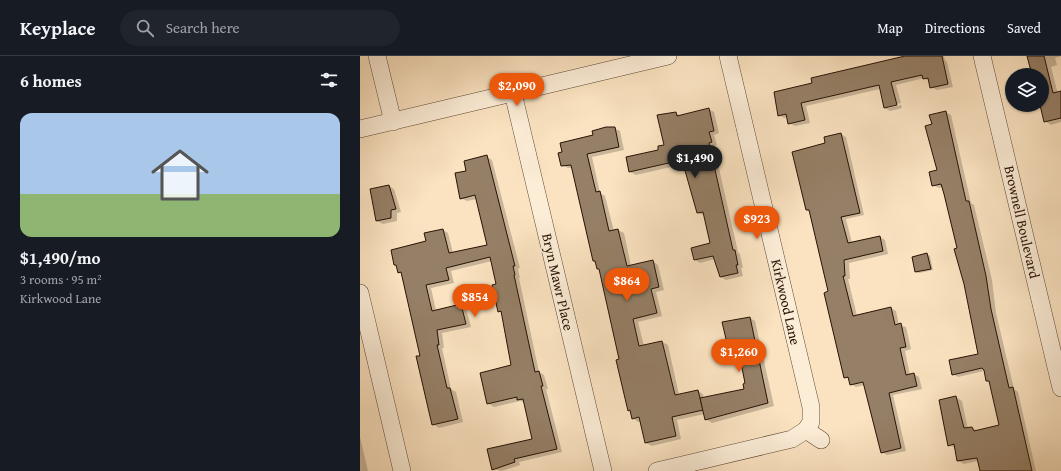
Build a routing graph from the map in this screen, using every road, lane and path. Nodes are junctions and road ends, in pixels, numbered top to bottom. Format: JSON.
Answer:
{"nodes":[{"id":1,"x":377,"y":56,"type":"edge"},
{"id":2,"x":668,"y":56,"type":"edge"},
{"id":3,"x":728,"y":56,"type":"edge"},
{"id":4,"x":982,"y":56,"type":"edge"},
{"id":5,"x":513,"y":93,"type":"junction"},
{"id":6,"x":393,"y":122,"type":"junction"},
{"id":7,"x":360,"y":129,"type":"edge"},
{"id":8,"x":360,"y":293,"type":"edge"},
{"id":9,"x":1061,"y":388,"type":"edge"},
{"id":10,"x":806,"y":430,"type":"junction"},
{"id":11,"x":821,"y":440,"type":"dead end"},
{"id":12,"x":402,"y":471,"type":"edge"},
{"id":13,"x":603,"y":471,"type":"edge"},
{"id":14,"x":657,"y":471,"type":"edge"}],
"edges":[{"from":1,"to":6,"type":"street"},
{"from":2,"to":5,"type":"street"},
{"from":3,"to":10,"type":"street","name":"Kirkwood Lane"},
{"from":4,"to":9,"type":"street","name":"Brownell Boulevard"},
{"from":5,"to":6,"type":"street"},
{"from":5,"to":13,"type":"street","name":"Bryn Mawr Place"},
{"from":6,"to":7,"type":"street"},
{"from":8,"to":12,"type":"street"},
{"from":10,"to":11,"type":"street"},
{"from":10,"to":14,"type":"street"}]}
